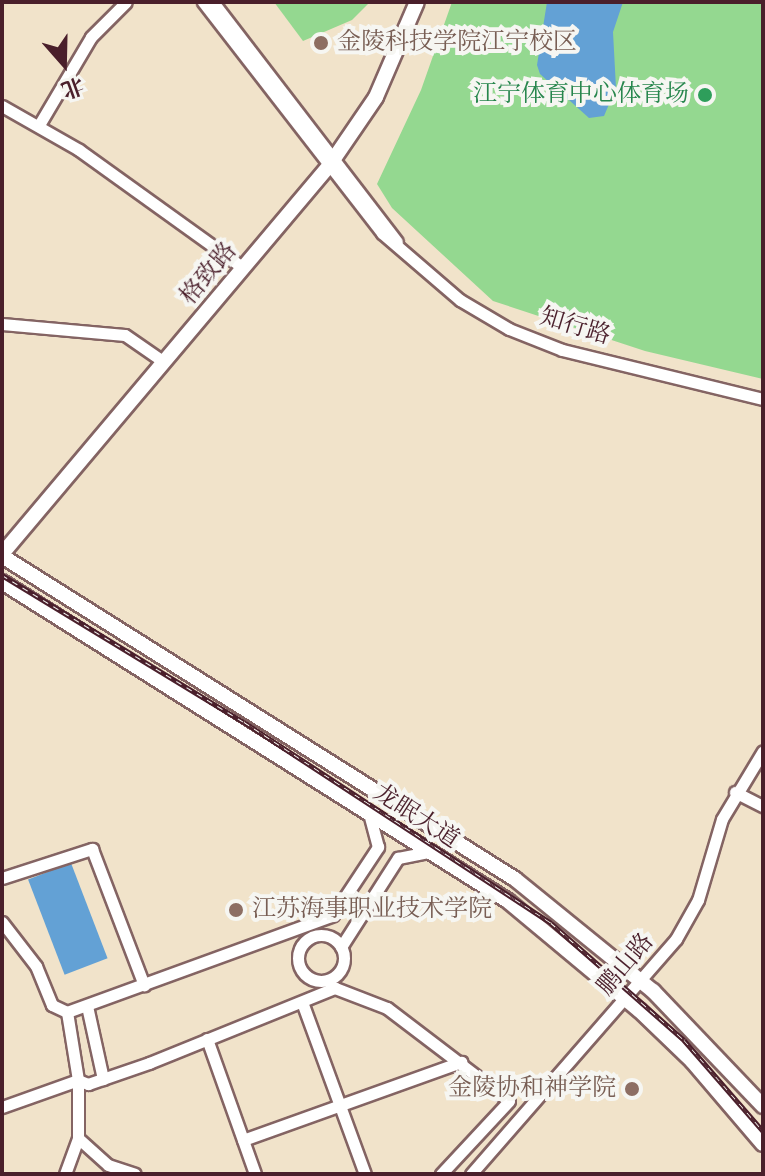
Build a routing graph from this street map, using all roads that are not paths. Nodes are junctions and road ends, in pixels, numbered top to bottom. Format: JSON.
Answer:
{"nodes":[{"id":1,"x":126,"y":2,"type":"edge"},
{"id":2,"x":203,"y":2,"type":"edge"},
{"id":3,"x":213,"y":2,"type":"edge"},
{"id":4,"x":417,"y":2,"type":"edge"},
{"id":5,"x":2,"y":106,"type":"edge"},
{"id":6,"x":39,"y":125,"type":"junction"},
{"id":7,"x":332,"y":162,"type":"junction"},
{"id":8,"x":243,"y":268,"type":"junction"},
{"id":9,"x":2,"y":324,"type":"edge"},
{"id":10,"x":164,"y":362,"type":"junction"},
{"id":11,"x":763,"y":399,"type":"edge"},
{"id":12,"x":2,"y":555,"type":"edge"},
{"id":13,"x":2,"y":582,"type":"edge"},
{"id":14,"x":763,"y":751,"type":"edge"},
{"id":15,"x":735,"y":792,"type":"junction"},
{"id":16,"x":763,"y":806,"type":"edge"},
{"id":17,"x":369,"y":813,"type":"junction"},
{"id":18,"x":430,"y":852,"type":"junction"},
{"id":19,"x":2,"y":878,"type":"edge"},
{"id":20,"x":2,"y":922,"type":"edge"},
{"id":21,"x":309,"y":924,"type":"junction"},
{"id":22,"x":314,"y":937,"type":"junction"},
{"id":23,"x":341,"y":947,"type":"junction"},
{"id":24,"x":643,"y":982,"type":"junction"},
{"id":25,"x":334,"y":983,"type":"junction"},
{"id":26,"x":144,"y":985,"type":"junction"},
{"id":27,"x":627,"y":999,"type":"junction"},
{"id":28,"x":302,"y":1002,"type":"junction"},
{"id":29,"x":87,"y":1006,"type":"junction"},
{"id":30,"x":67,"y":1012,"type":"junction"},
{"id":31,"x":207,"y":1039,"type":"junction"},
{"id":32,"x":461,"y":1062,"type":"junction"},
{"id":33,"x":103,"y":1079,"type":"junction"},
{"id":34,"x":78,"y":1080,"type":"junction"},
{"id":35,"x":340,"y":1105,"type":"junction"},
{"id":36,"x":763,"y":1106,"type":"edge"},
{"id":37,"x":2,"y":1107,"type":"edge"},
{"id":38,"x":78,"y":1138,"type":"junction"},
{"id":39,"x":243,"y":1140,"type":"junction"},
{"id":40,"x":763,"y":1144,"type":"edge"},
{"id":41,"x":65,"y":1174,"type":"edge"},
{"id":42,"x":135,"y":1174,"type":"edge"},
{"id":43,"x":255,"y":1174,"type":"edge"},
{"id":44,"x":365,"y":1174,"type":"edge"},
{"id":45,"x":441,"y":1174,"type":"edge"},
{"id":46,"x":471,"y":1174,"type":"edge"}],
"edges":[{"from":1,"to":6,"type":"street"},
{"from":2,"to":7,"type":"street","name":"知行路"},
{"from":3,"to":7,"type":"street","name":"知行路"},
{"from":4,"to":7,"type":"main road","name":"格致路"},
{"from":5,"to":6,"type":"street"},
{"from":6,"to":8,"type":"street"},
{"from":7,"to":8,"type":"main road","name":"格致路"},
{"from":7,"to":11,"type":"street","name":"知行路"},
{"from":8,"to":10,"type":"main road","name":"格致路"},
{"from":9,"to":10,"type":"street"},
{"from":10,"to":12,"type":"main road","name":"格致路"},
{"from":12,"to":24,"type":"main road","name":"龙眠大道"},
{"from":13,"to":17,"type":"main road","name":"龙眠大道"},
{"from":14,"to":15,"type":"street","name":"鹏山路"},
{"from":15,"to":16,"type":"street"},
{"from":15,"to":24,"type":"street","name":"鹏山路"},
{"from":17,"to":18,"type":"main road","name":"龙眠大道"},
{"from":17,"to":21,"type":"street"},
{"from":18,"to":23,"type":"street"},
{"from":18,"to":27,"type":"main road","name":"龙眠大道"},
{"from":19,"to":26,"type":"street"},
{"from":20,"to":30,"type":"street"},
{"from":21,"to":22,"type":"street"},
{"from":21,"to":26,"type":"street"},
{"from":22,"to":23,"type":"street"},
{"from":22,"to":25,"type":"street"},
{"from":23,"to":25,"type":"street"},
{"from":24,"to":27,"type":"street","name":"鹏山路"},
{"from":24,"to":36,"type":"main road","name":"龙眠大道"},
{"from":25,"to":28,"type":"street"},
{"from":25,"to":32,"type":"street"},
{"from":26,"to":29,"type":"street"},
{"from":27,"to":40,"type":"main road","name":"龙眠大道"},
{"from":27,"to":46,"type":"street","name":"鹏山路"},
{"from":28,"to":31,"type":"street"},
{"from":28,"to":35,"type":"street"},
{"from":29,"to":30,"type":"street"},
{"from":29,"to":33,"type":"street"},
{"from":30,"to":34,"type":"street"},
{"from":31,"to":33,"type":"street"},
{"from":31,"to":39,"type":"street"},
{"from":32,"to":35,"type":"street"},
{"from":32,"to":45,"type":"street"},
{"from":33,"to":34,"type":"street"},
{"from":34,"to":37,"type":"street"},
{"from":34,"to":38,"type":"street"},
{"from":35,"to":39,"type":"street"},
{"from":35,"to":44,"type":"street"},
{"from":38,"to":41,"type":"street"},
{"from":38,"to":42,"type":"street"},
{"from":39,"to":43,"type":"street"}]}
